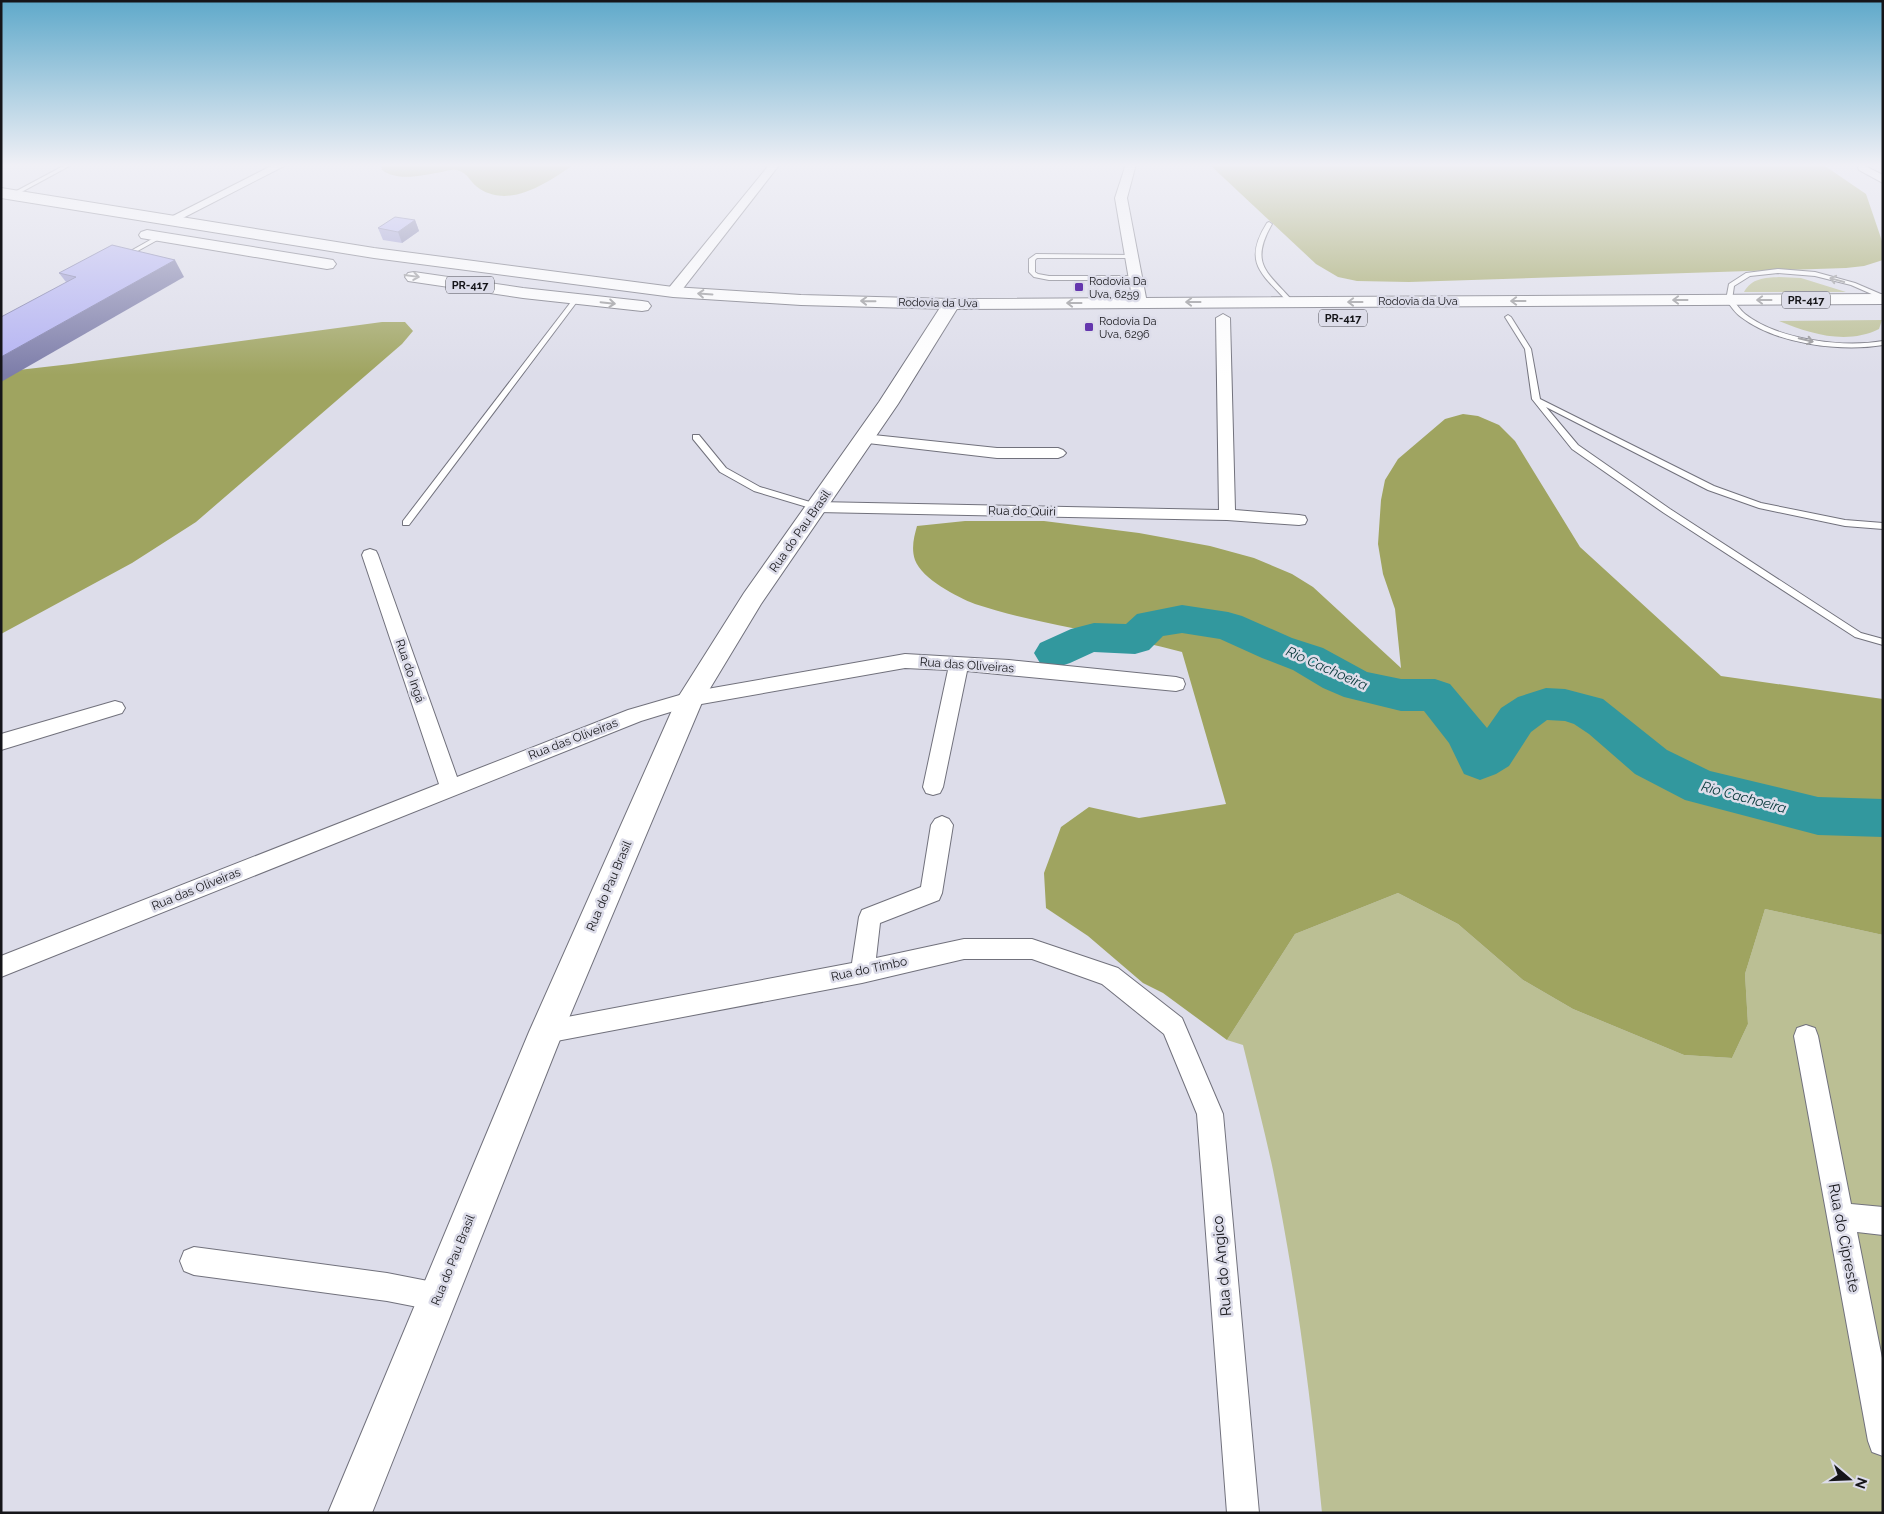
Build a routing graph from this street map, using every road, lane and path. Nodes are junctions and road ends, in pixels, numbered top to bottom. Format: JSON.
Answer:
{"nodes":[{"id":1,"x":143,"y":235,"type":"edge"},
{"id":2,"x":264,"y":235,"type":"edge"},
{"id":3,"x":723,"y":235,"type":"edge"},
{"id":4,"x":1128,"y":235,"type":"edge"},
{"id":5,"x":1262,"y":235,"type":"edge"},
{"id":6,"x":159,"y":237,"type":"junction"},
{"id":7,"x":1132,"y":257,"type":"junction"},
{"id":8,"x":115,"y":261,"type":"edge"},
{"id":9,"x":348,"y":267,"type":"dead end"},
{"id":10,"x":397,"y":274,"type":"dead end"},
{"id":11,"x":1136,"y":278,"type":"junction"},
{"id":12,"x":1883,"y":298,"type":"edge"},
{"id":13,"x":576,"y":299,"type":"junction"},
{"id":14,"x":1729,"y":300,"type":"junction"},
{"id":15,"x":1291,"y":302,"type":"junction"},
{"id":16,"x":1140,"y":303,"type":"junction"},
{"id":17,"x":672,"y":304,"type":"junction"},
{"id":18,"x":939,"y":314,"type":"junction"},
{"id":19,"x":1744,"y":316,"type":"junction"},
{"id":20,"x":1833,"y":316,"type":"dead end"},
{"id":21,"x":1508,"y":317,"type":"junction"},
{"id":22,"x":1223,"y":318,"type":"junction"},
{"id":23,"x":1883,"y":343,"type":"edge"},
{"id":24,"x":1536,"y":400,"type":"junction"},
{"id":25,"x":696,"y":437,"type":"dead end"},
{"id":26,"x":864,"y":439,"type":"junction"},
{"id":27,"x":1058,"y":453,"type":"dead end"},
{"id":28,"x":817,"y":507,"type":"junction"},
{"id":29,"x":1227,"y":515,"type":"junction"},
{"id":30,"x":1299,"y":520,"type":"dead end"},
{"id":31,"x":406,"y":523,"type":"dead end"},
{"id":32,"x":1883,"y":526,"type":"edge"},
{"id":33,"x":370,"y":555,"type":"dead end"},
{"id":34,"x":1883,"y":642,"type":"edge"},
{"id":35,"x":959,"y":664,"type":"junction"},
{"id":36,"x":1176,"y":684,"type":"dead end"},
{"id":37,"x":690,"y":700,"type":"junction"},
{"id":38,"x":115,"y":708,"type":"dead end"},
{"id":39,"x":1,"y":742,"type":"edge"},
{"id":40,"x":934,"y":787,"type":"dead end"},
{"id":41,"x":450,"y":788,"type":"junction"},
{"id":42,"x":942,"y":826,"type":"dead end"},
{"id":43,"x":1,"y":967,"type":"edge"},
{"id":44,"x":862,"y":972,"type":"junction"},
{"id":45,"x":1173,"y":1026,"type":"joint"},
{"id":46,"x":546,"y":1032,"type":"junction"},
{"id":47,"x":1806,"y":1036,"type":"dead end"},
{"id":48,"x":1841,"y":1217,"type":"junction"},
{"id":49,"x":1883,"y":1221,"type":"edge"},
{"id":50,"x":194,"y":1261,"type":"dead end"},
{"id":51,"x":438,"y":1298,"type":"junction"},
{"id":52,"x":1873,"y":1338,"type":"edge"},
{"id":53,"x":1883,"y":1441,"type":"edge"},
{"id":54,"x":350,"y":1513,"type":"edge"},
{"id":55,"x":1243,"y":1513,"type":"edge"}],
"edges":[{"from":1,"to":6,"type":"main road"},
{"from":2,"to":17,"type":"main road","name":"Rodovia da Uva","number":"PR-417"},
{"from":3,"to":17,"type":"street"},
{"from":4,"to":7,"type":"street"},
{"from":5,"to":15,"type":"lane"},
{"from":6,"to":8,"type":"lane"},
{"from":6,"to":9,"type":"main road"},
{"from":7,"to":11,"type":"street"},
{"from":7,"to":11,"type":"lane"},
{"from":10,"to":13,"type":"main road","name":"Rodovia da Uva","number":"PR-417","one_way":true},
{"from":11,"to":16,"type":"street"},
{"from":12,"to":14,"type":"main road","name":"Rodovia da Uva","number":"PR-417","one_way":true},
{"from":12,"to":14,"type":"lane","one_way":true},
{"from":13,"to":17,"type":"main road","name":"Rodovia da Uva","number":"PR-417","one_way":true},
{"from":13,"to":31,"type":"lane"},
{"from":14,"to":15,"type":"main road","name":"Rodovia da Uva","number":"PR-417","one_way":true},
{"from":14,"to":19,"type":"lane"},
{"from":15,"to":16,"type":"main road","name":"Rodovia da Uva","number":"PR-417","one_way":true},
{"from":16,"to":18,"type":"main road","name":"Rodovia da Uva","number":"PR-417","one_way":true},
{"from":18,"to":17,"type":"main road","name":"Rodovia da Uva","number":"PR-417","one_way":true},
{"from":18,"to":22,"type":"main road","name":"Rodovia da Uva","number":"PR-417"},
{"from":18,"to":26,"type":"main road","name":"Rua do Pau Brasil"},
{"from":19,"to":20,"type":"main road","name":"Rodovia da Uva","number":"PR-417"},
{"from":19,"to":21,"type":"main road","name":"Rodovia da Uva","number":"PR-417"},
{"from":19,"to":23,"type":"lane","one_way":true},
{"from":21,"to":22,"type":"main road","name":"Rodovia da Uva","number":"PR-417"},
{"from":21,"to":24,"type":"lane"},
{"from":22,"to":29,"type":"street"},
{"from":24,"to":32,"type":"lane"},
{"from":24,"to":34,"type":"lane"},
{"from":25,"to":28,"type":"lane"},
{"from":26,"to":27,"type":"street"},
{"from":26,"to":28,"type":"main road","name":"Rua do Pau Brasil"},
{"from":28,"to":29,"type":"street","name":"Rua do Quiri"},
{"from":28,"to":37,"type":"main road","name":"Rua do Pau Brasil"},
{"from":29,"to":30,"type":"street","name":"Rua do Quiri"},
{"from":33,"to":41,"type":"street","name":"Rua do Ingá"},
{"from":35,"to":36,"type":"street","name":"Rua das Oliveiras"},
{"from":35,"to":37,"type":"street","name":"Rua das Oliveiras"},
{"from":35,"to":40,"type":"street"},
{"from":37,"to":41,"type":"street","name":"Rua das Oliveiras"},
{"from":37,"to":46,"type":"main road","name":"Rua do Pau Brasil"},
{"from":38,"to":39,"type":"street"},
{"from":41,"to":43,"type":"street","name":"Rua das Oliveiras"},
{"from":42,"to":44,"type":"street"},
{"from":44,"to":45,"type":"street","name":"Rua do Timbo"},
{"from":44,"to":46,"type":"street","name":"Rua do Timbo"},
{"from":45,"to":55,"type":"street","name":"Rua do Angico"},
{"from":46,"to":51,"type":"main road","name":"Rua do Pau Brasil"},
{"from":47,"to":48,"type":"street","name":"Rua do Cipreste"},
{"from":48,"to":49,"type":"street"},
{"from":48,"to":52,"type":"street","name":"Rua do Cipreste"},
{"from":50,"to":51,"type":"street"},
{"from":51,"to":54,"type":"main road","name":"Rua do Pau Brasil"},
{"from":52,"to":53,"type":"street","name":"Rua do Cipreste"}]}
